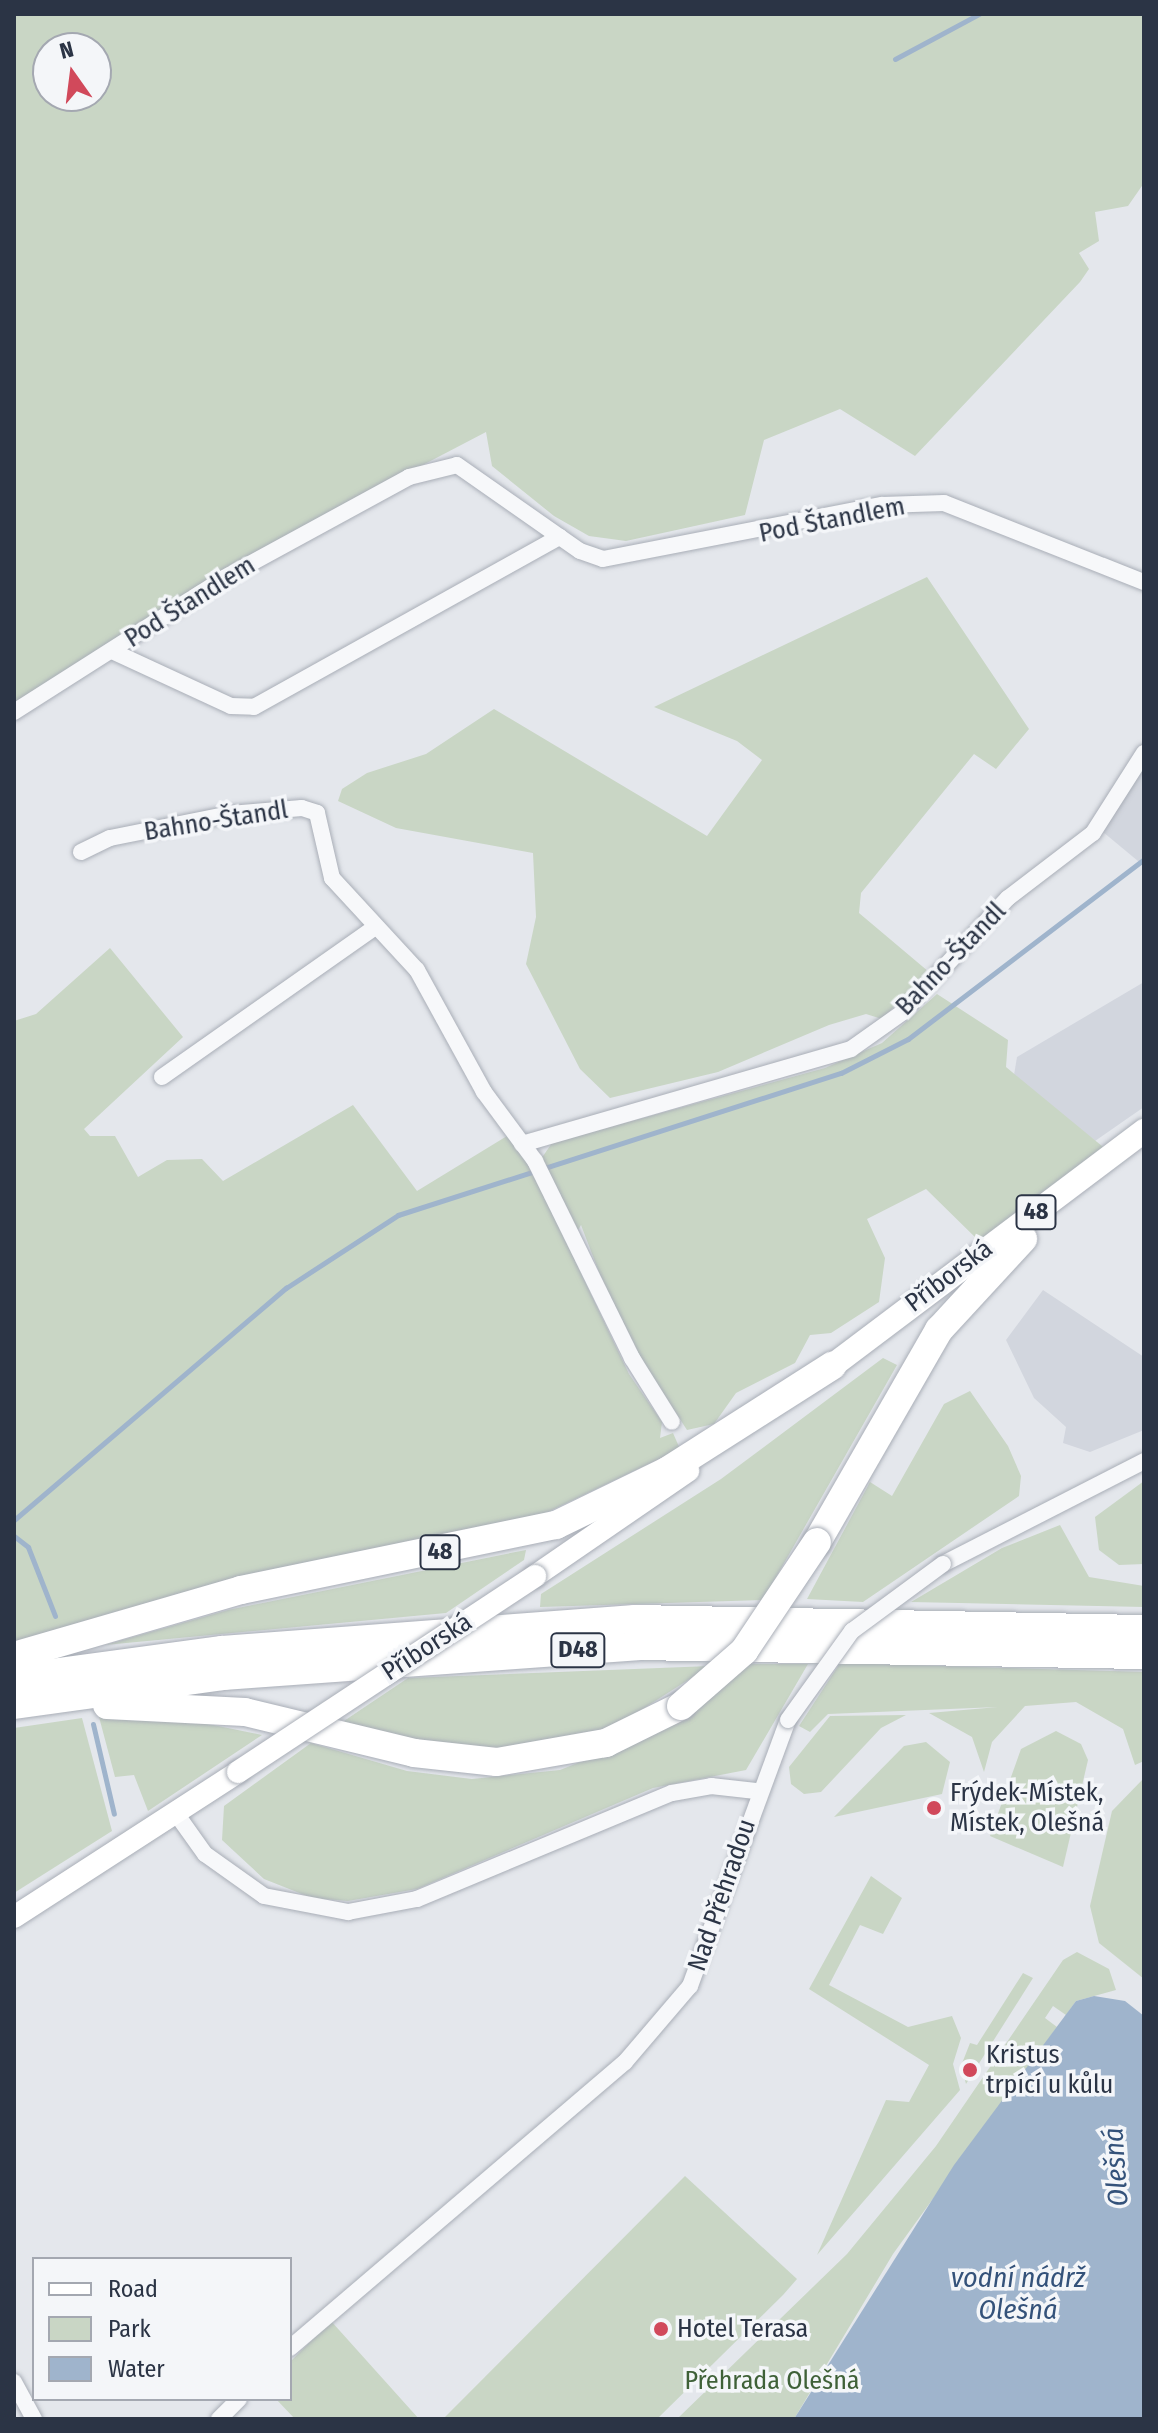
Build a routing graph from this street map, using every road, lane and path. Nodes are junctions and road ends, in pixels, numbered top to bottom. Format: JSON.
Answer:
{"nodes":[{"id":1,"x":560,"y":537,"type":"junction"},
{"id":2,"x":1144,"y":582,"type":"edge"},
{"id":3,"x":112,"y":651,"type":"junction"},
{"id":4,"x":14,"y":712,"type":"edge"},
{"id":5,"x":1144,"y":753,"type":"edge"},
{"id":6,"x":81,"y":852,"type":"dead end"},
{"id":7,"x":374,"y":928,"type":"junction"},
{"id":8,"x":162,"y":1077,"type":"dead end"},
{"id":9,"x":1144,"y":1131,"type":"edge"},
{"id":10,"x":522,"y":1144,"type":"junction"},
{"id":11,"x":1144,"y":1151,"type":"edge"},
{"id":12,"x":1023,"y":1239,"type":"junction"},
{"id":13,"x":832,"y":1366,"type":"junction"},
{"id":14,"x":672,"y":1422,"type":"dead end"},
{"id":15,"x":1144,"y":1461,"type":"edge"},
{"id":16,"x":1144,"y":1629,"type":"edge"},
{"id":17,"x":1144,"y":1655,"type":"edge"},
{"id":18,"x":14,"y":1656,"type":"edge"},
{"id":19,"x":14,"y":1678,"type":"edge"},
{"id":20,"x":14,"y":1707,"type":"edge"},
{"id":21,"x":756,"y":1791,"type":"junction"},
{"id":22,"x":175,"y":1812,"type":"junction"},
{"id":23,"x":14,"y":1917,"type":"edge"},
{"id":24,"x":292,"y":2346,"type":"edge"},
{"id":25,"x":14,"y":2382,"type":"edge"},
{"id":26,"x":237,"y":2401,"type":"edge"},
{"id":27,"x":34,"y":2419,"type":"edge"},
{"id":28,"x":219,"y":2419,"type":"edge"}],
"edges":[{"from":1,"to":2,"type":"street","name":"Pod Štandlem"},
{"from":1,"to":3,"type":"street","name":"Pod Štandlem"},
{"from":1,"to":3,"type":"street","name":"Pod Štandlem"},
{"from":3,"to":4,"type":"street","name":"Pod Štandlem"},
{"from":5,"to":10,"type":"street","name":"Bahno-Štandl"},
{"from":6,"to":7,"type":"street","name":"Bahno-Štandl"},
{"from":7,"to":8,"type":"street"},
{"from":7,"to":10,"type":"street","name":"Bahno-Štandl"},
{"from":9,"to":13,"type":"main road","name":"Příborská","number":"48"},
{"from":10,"to":14,"type":"street","name":"Bahno-Štandl"},
{"from":11,"to":12,"type":"main road","name":"Příborská","number":"48"},
{"from":12,"to":13,"type":"main road","name":"Příborská","number":"48"},
{"from":12,"to":20,"type":"highway","bridge":true},
{"from":13,"to":18,"type":"highway","number":"48"},
{"from":13,"to":22,"type":"main road","name":"Příborská","bridge":true},
{"from":15,"to":21,"type":"street","name":"Nad Přehradou","bridge":true},
{"from":16,"to":19,"type":"highway","number":"D48"},
{"from":17,"to":20,"type":"highway","number":"D48"},
{"from":21,"to":22,"type":"street"},
{"from":21,"to":24,"type":"street","name":"Nad Přehradou"},
{"from":22,"to":23,"type":"main road","name":"Příborská"},
{"from":25,"to":27,"type":"street"},
{"from":26,"to":28,"type":"street"}]}
